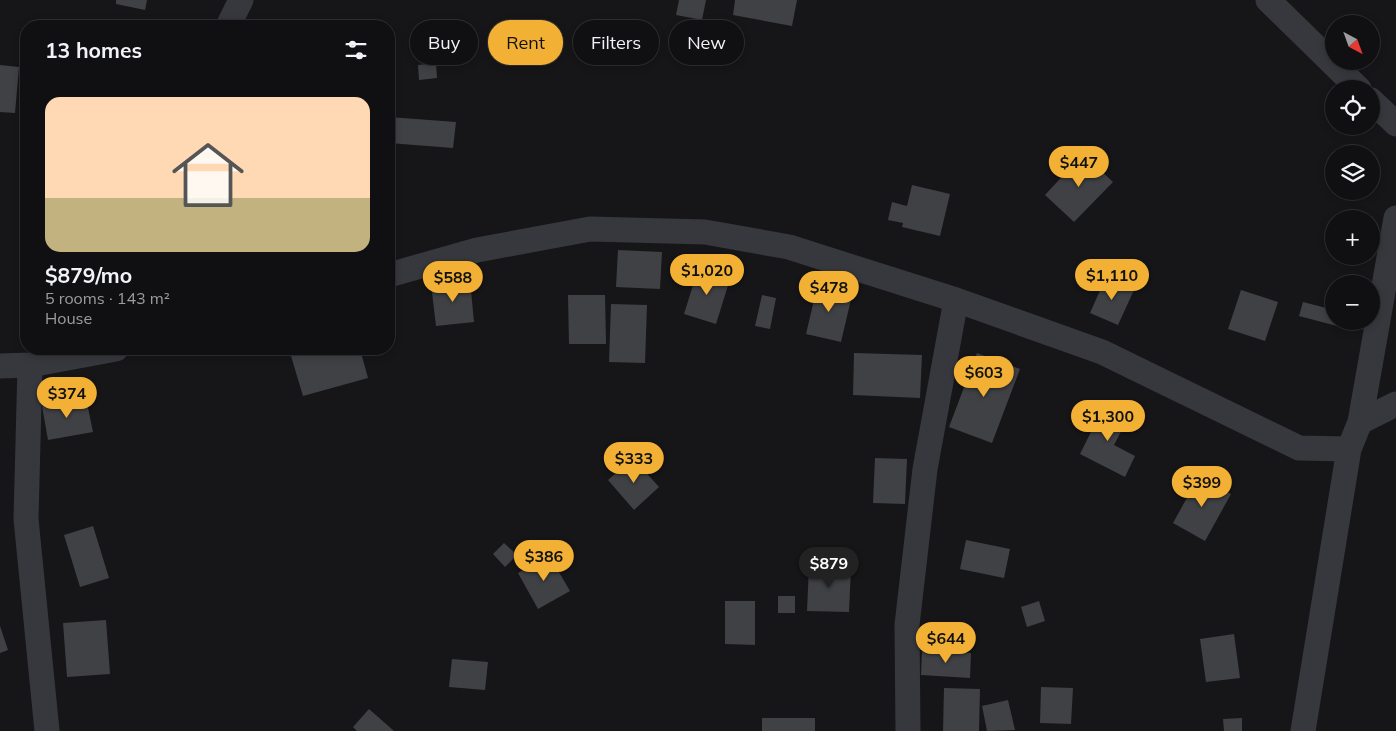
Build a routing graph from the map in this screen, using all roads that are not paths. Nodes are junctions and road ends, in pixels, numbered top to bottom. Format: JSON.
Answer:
{"nodes":[{"id":1,"x":241,"y":0,"type":"edge"},
{"id":2,"x":1268,"y":0,"type":"edge"},
{"id":3,"x":231,"y":20,"type":"edge"},
{"id":4,"x":1350,"y":80,"type":"edge"},
{"id":5,"x":1380,"y":109,"type":"edge"},
{"id":6,"x":1396,"y":124,"type":"edge"},
{"id":7,"x":1396,"y":218,"type":"edge"},
{"id":8,"x":395,"y":273,"type":"edge"},
{"id":9,"x":956,"y":300,"type":"junction"},
{"id":10,"x":84,"y":355,"type":"edge"},
{"id":11,"x":30,"y":365,"type":"junction"},
{"id":12,"x":0,"y":366,"type":"edge"},
{"id":13,"x":1396,"y":404,"type":"edge"},
{"id":14,"x":1360,"y":422,"type":"junction"},
{"id":15,"x":1349,"y":449,"type":"junction"},
{"id":16,"x":47,"y":731,"type":"edge"},
{"id":17,"x":908,"y":731,"type":"edge"},
{"id":18,"x":1303,"y":731,"type":"edge"}],
"edges":[{"from":1,"to":3,"type":"street"},
{"from":2,"to":4,"type":"street"},
{"from":5,"to":6,"type":"street"},
{"from":7,"to":14,"type":"street"},
{"from":8,"to":9,"type":"street"},
{"from":9,"to":15,"type":"street"},
{"from":9,"to":17,"type":"street"},
{"from":10,"to":11,"type":"street"},
{"from":11,"to":12,"type":"street"},
{"from":11,"to":16,"type":"street"},
{"from":13,"to":14,"type":"street"},
{"from":14,"to":15,"type":"street"},
{"from":15,"to":18,"type":"street"}]}
